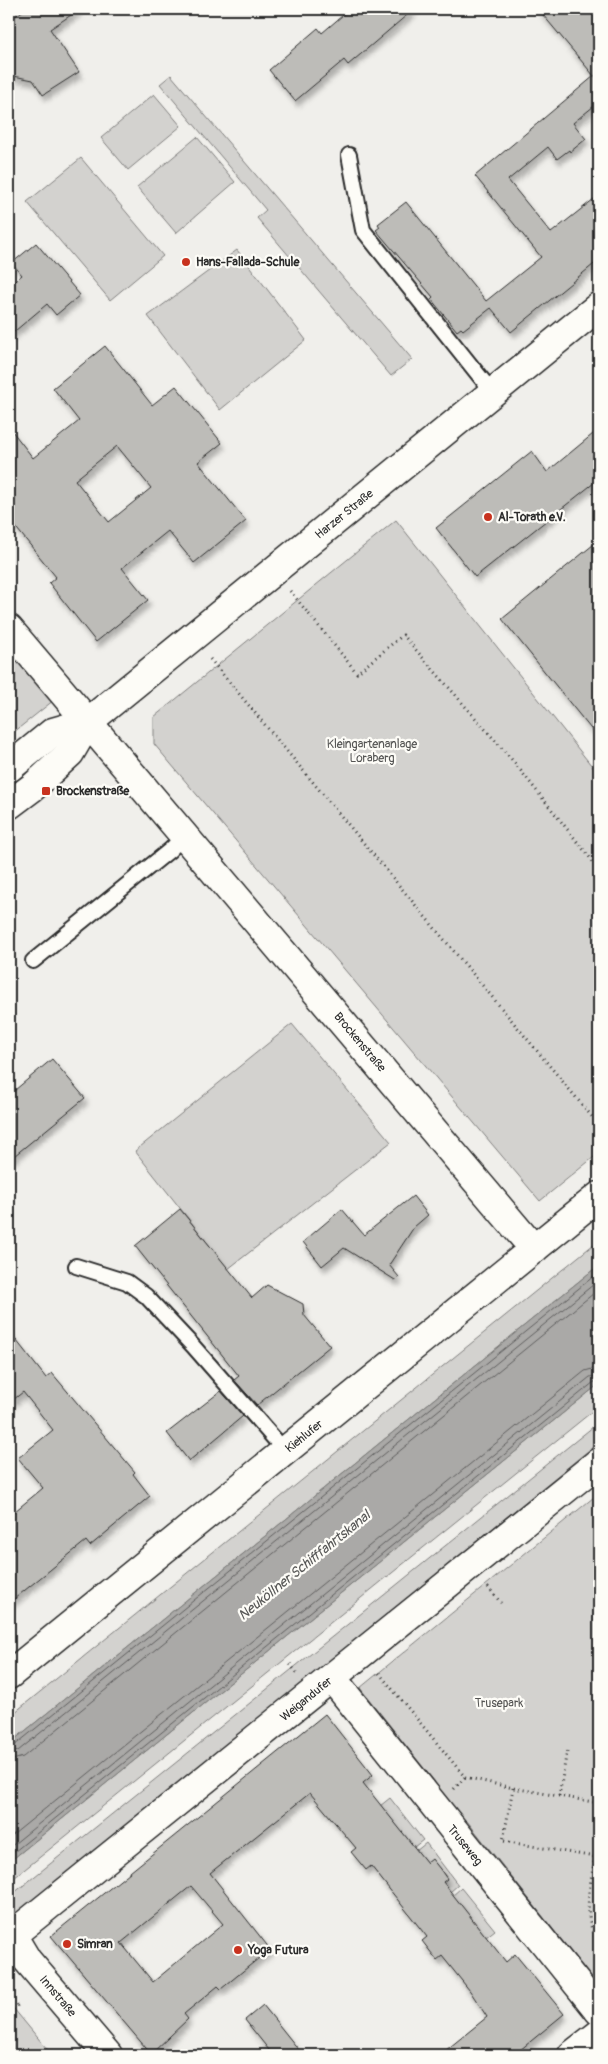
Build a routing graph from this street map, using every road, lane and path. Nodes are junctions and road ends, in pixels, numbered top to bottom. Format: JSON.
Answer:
{"nodes":[{"id":1,"x":349,"y":155,"type":"dead end"},
{"id":2,"x":599,"y":306,"type":"edge"},
{"id":3,"x":493,"y":393,"type":"junction"},
{"id":4,"x":297,"y":600,"type":"dead end"},
{"id":5,"x":9,"y":629,"type":"edge"},
{"id":6,"x":210,"y":659,"type":"dead end"},
{"id":7,"x":88,"y":722,"type":"junction"},
{"id":8,"x":9,"y":768,"type":"edge"},
{"id":9,"x":9,"y":805,"type":"edge"},
{"id":10,"x":184,"y":835,"type":"junction"},
{"id":11,"x":599,"y":869,"type":"edge"},
{"id":12,"x":33,"y":962,"type":"dead end"},
{"id":13,"x":599,"y":1125,"type":"edge"},
{"id":14,"x":599,"y":1196,"type":"edge"},
{"id":15,"x":534,"y":1249,"type":"junction"},
{"id":16,"x":76,"y":1266,"type":"dead end"},
{"id":17,"x":285,"y":1451,"type":"junction"},
{"id":18,"x":599,"y":1462,"type":"edge"},
{"id":19,"x":482,"y":1580,"type":"dead end"},
{"id":20,"x":501,"y":1603,"type":"dead end"},
{"id":21,"x":363,"y":1653,"type":"junction"},
{"id":22,"x":9,"y":1675,"type":"edge"},
{"id":23,"x":332,"y":1678,"type":"junction"},
{"id":24,"x":567,"y":1751,"type":"dead end"},
{"id":25,"x":513,"y":1788,"type":"junction"},
{"id":26,"x":559,"y":1796,"type":"junction"},
{"id":27,"x":599,"y":1803,"type":"edge"},
{"id":28,"x":599,"y":1835,"type":"edge"},
{"id":29,"x":595,"y":1858,"type":"junction"},
{"id":30,"x":12,"y":1935,"type":"joint"},
{"id":31,"x":599,"y":1946,"type":"edge"},
{"id":32,"x":19,"y":2004,"type":"dead end"},
{"id":33,"x":599,"y":2011,"type":"edge"},
{"id":34,"x":9,"y":2012,"type":"edge"},
{"id":35,"x":599,"y":2034,"type":"edge"},
{"id":36,"x":108,"y":2055,"type":"edge"},
{"id":37,"x":572,"y":2055,"type":"edge"}],
"edges":[{"from":1,"to":3,"type":"lane"},
{"from":2,"to":3,"type":"street","name":"Harzer Straße"},
{"from":3,"to":7,"type":"street","name":"Harzer Straße"},
{"from":4,"to":11,"type":"path"},
{"from":5,"to":7,"type":"street","name":"Brockenstraße"},
{"from":6,"to":13,"type":"path"},
{"from":7,"to":8,"type":"street","name":"Harzer Straße"},
{"from":7,"to":9,"type":"street","name":"Harzer Straße"},
{"from":7,"to":10,"type":"street","name":"Brockenstraße"},
{"from":10,"to":12,"type":"lane"},
{"from":10,"to":15,"type":"street","name":"Brockenstraße"},
{"from":14,"to":15,"type":"street","name":"Kiehlufer"},
{"from":15,"to":17,"type":"street","name":"Kiehlufer"},
{"from":16,"to":17,"type":"lane"},
{"from":17,"to":22,"type":"street","name":"Kiehlufer"},
{"from":18,"to":21,"type":"street","name":"Weigandufer"},
{"from":19,"to":20,"type":"path"},
{"from":21,"to":23,"type":"street","name":"Weigandufer"},
{"from":21,"to":25,"type":"path"},
{"from":23,"to":30,"type":"street","name":"Weigandufer"},
{"from":23,"to":33,"type":"street","name":"Truseweg"},
{"from":24,"to":26,"type":"path"},
{"from":25,"to":26,"type":"path"},
{"from":25,"to":29,"type":"path"},
{"from":26,"to":27,"type":"path"},
{"from":28,"to":29,"type":"path"},
{"from":29,"to":31,"type":"path"},
{"from":30,"to":36,"type":"street","name":"Innstraße"},
{"from":32,"to":34,"type":"path"},
{"from":35,"to":37,"type":"street"}]}
